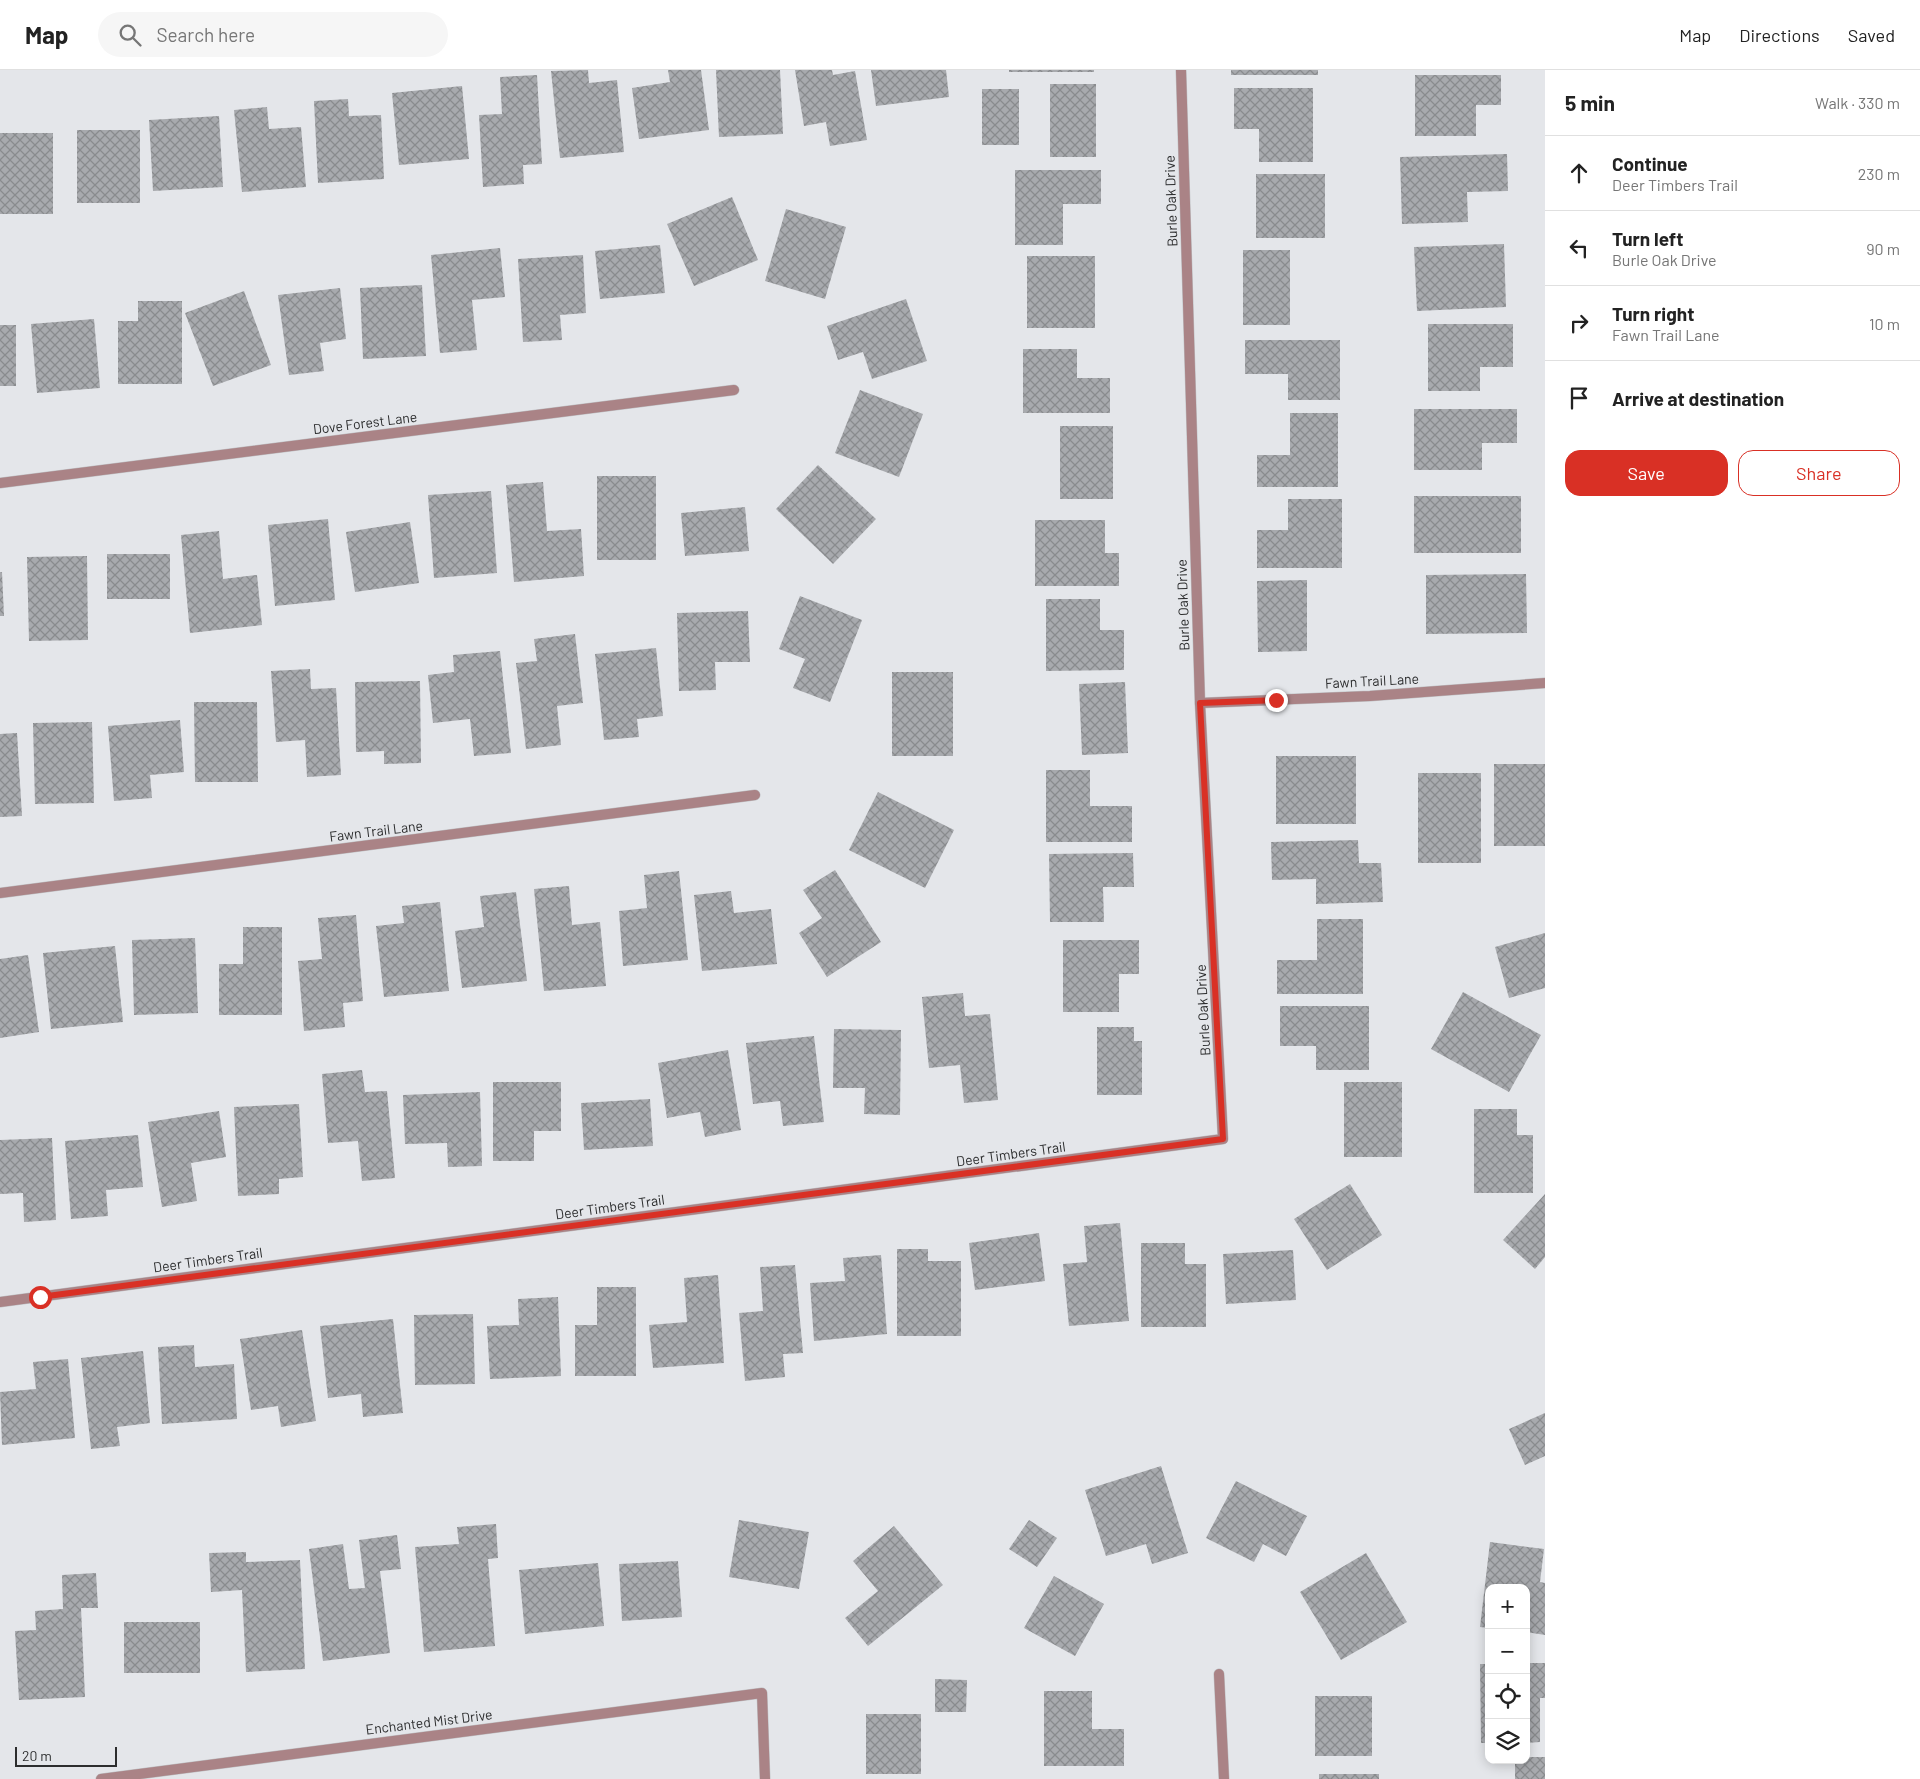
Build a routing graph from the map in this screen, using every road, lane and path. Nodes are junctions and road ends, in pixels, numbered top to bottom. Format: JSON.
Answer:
{"nodes":[{"id":1,"x":1181,"y":70,"type":"edge"},
{"id":2,"x":734,"y":390,"type":"dead end"},
{"id":3,"x":0,"y":483,"type":"edge"},
{"id":4,"x":1545,"y":683,"type":"edge"},
{"id":5,"x":1200,"y":703,"type":"junction"},
{"id":6,"x":755,"y":795,"type":"dead end"},
{"id":7,"x":0,"y":893,"type":"edge"},
{"id":8,"x":1223,"y":1139,"type":"joint"},
{"id":9,"x":0,"y":1302,"type":"edge"},
{"id":10,"x":1219,"y":1674,"type":"dead end"},
{"id":11,"x":100,"y":1779,"type":"edge"},
{"id":12,"x":765,"y":1779,"type":"edge"},
{"id":13,"x":1224,"y":1779,"type":"edge"}],
"edges":[{"from":1,"to":5,"type":"street","name":"Burle Oak Drive"},
{"from":2,"to":3,"type":"street","name":"Dove Forest Lane"},
{"from":4,"to":5,"type":"street","name":"Fawn Trail Lane"},
{"from":5,"to":8,"type":"street","name":"Burle Oak Drive"},
{"from":6,"to":7,"type":"street","name":"Fawn Trail Lane"},
{"from":8,"to":9,"type":"street","name":"Deer Timbers Trail"},
{"from":10,"to":13,"type":"street"},
{"from":11,"to":12,"type":"street","name":"Enchanted Mist Drive"}]}
